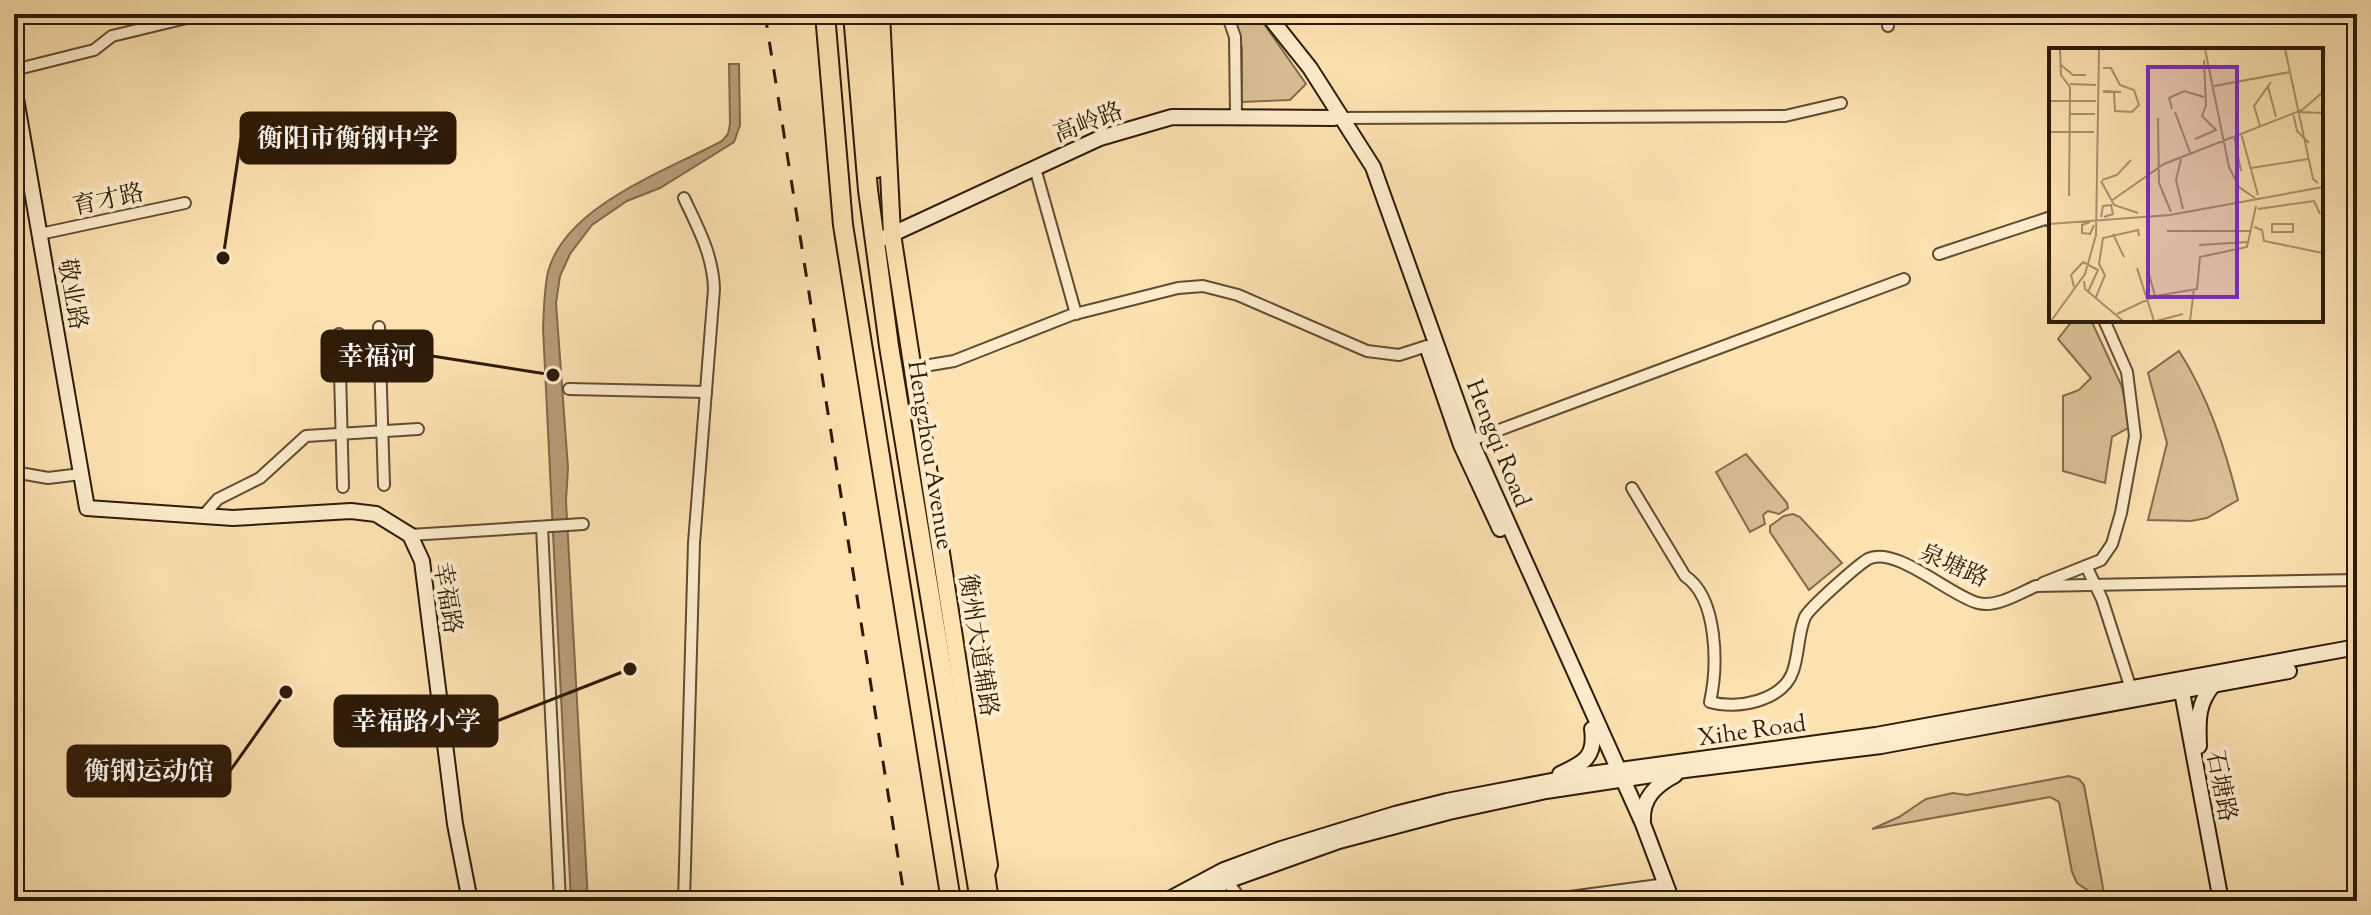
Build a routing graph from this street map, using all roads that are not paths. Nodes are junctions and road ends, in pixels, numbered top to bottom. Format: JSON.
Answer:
{"nodes":[{"id":1,"x":203,"y":14,"type":"edge"},
{"id":2,"x":824,"y":14,"type":"edge"},
{"id":3,"x":853,"y":14,"type":"edge"},
{"id":4,"x":871,"y":14,"type":"edge"},
{"id":5,"x":881,"y":14,"type":"edge"},
{"id":6,"x":1227,"y":14,"type":"edge"},
{"id":7,"x":1264,"y":14,"type":"edge"},
{"id":8,"x":14,"y":70,"type":"edge"},
{"id":9,"x":14,"y":87,"type":"edge"},
{"id":10,"x":1841,"y":103,"type":"dead end"},
{"id":11,"x":1236,"y":115,"type":"junction"},
{"id":12,"x":1338,"y":118,"type":"junction"},
{"id":13,"x":1035,"y":168,"type":"junction"},
{"id":14,"x":684,"y":198,"type":"dead end"},
{"id":15,"x":185,"y":203,"type":"dead end"},
{"id":16,"x":2049,"y":219,"type":"edge"},
{"id":17,"x":40,"y":234,"type":"junction"},
{"id":18,"x":892,"y":234,"type":"junction"},
{"id":19,"x":875,"y":243,"type":"junction"},
{"id":20,"x":1939,"y":254,"type":"dead end"},
{"id":21,"x":1904,"y":279,"type":"dead end"},
{"id":22,"x":1076,"y":314,"type":"junction"},
{"id":23,"x":2105,"y":322,"type":"edge"},
{"id":24,"x":379,"y":327,"type":"dead end"},
{"id":25,"x":339,"y":334,"type":"dead end"},
{"id":26,"x":1427,"y":346,"type":"junction"},
{"id":27,"x":912,"y":368,"type":"junction"},
{"id":28,"x":569,"y":389,"type":"dead end"},
{"id":29,"x":706,"y":392,"type":"junction"},
{"id":30,"x":418,"y":429,"type":"dead end"},
{"id":31,"x":382,"y":431,"type":"junction"},
{"id":32,"x":342,"y":433,"type":"junction"},
{"id":33,"x":1466,"y":443,"type":"junction"},
{"id":34,"x":14,"y":472,"type":"edge"},
{"id":35,"x":81,"y":474,"type":"junction"},
{"id":36,"x":384,"y":485,"type":"dead end"},
{"id":37,"x":343,"y":487,"type":"dead end"},
{"id":38,"x":1632,"y":488,"type":"dead end"},
{"id":39,"x":87,"y":508,"type":"joint"},
{"id":40,"x":203,"y":516,"type":"junction"},
{"id":41,"x":580,"y":525,"type":"dead end"},
{"id":42,"x":544,"y":527,"type":"junction"},
{"id":43,"x":410,"y":535,"type":"junction"},
{"id":44,"x":2086,"y":566,"type":"junction"},
{"id":45,"x":2357,"y":580,"type":"edge"},
{"id":46,"x":2095,"y":584,"type":"junction"},
{"id":47,"x":2036,"y":586,"type":"junction"},
{"id":48,"x":2357,"y":647,"type":"edge"},
{"id":49,"x":2357,"y":657,"type":"edge"},
{"id":50,"x":2214,"y":684,"type":"junction"},
{"id":51,"x":2176,"y":686,"type":"junction"},
{"id":52,"x":2131,"y":689,"type":"junction"},
{"id":53,"x":1592,"y":729,"type":"junction"},
{"id":54,"x":1607,"y":743,"type":"junction"},
{"id":55,"x":1658,"y":764,"type":"junction"},
{"id":56,"x":1685,"y":770,"type":"junction"},
{"id":57,"x":1618,"y":775,"type":"junction"},
{"id":58,"x":1544,"y":782,"type":"junction"},
{"id":59,"x":1585,"y":786,"type":"junction"},
{"id":60,"x":2204,"y":810,"type":"junction"},
{"id":61,"x":1638,"y":820,"type":"junction"},
{"id":62,"x":1227,"y":881,"type":"junction"},
{"id":63,"x":1659,"y":885,"type":"junction"},
{"id":64,"x":470,"y":901,"type":"edge"},
{"id":65,"x":560,"y":901,"type":"edge"},
{"id":66,"x":684,"y":901,"type":"edge"},
{"id":67,"x":951,"y":901,"type":"edge"},
{"id":68,"x":980,"y":901,"type":"edge"},
{"id":69,"x":990,"y":901,"type":"edge"},
{"id":70,"x":1166,"y":901,"type":"edge"},
{"id":71,"x":1189,"y":901,"type":"edge"},
{"id":72,"x":1242,"y":901,"type":"edge"},
{"id":73,"x":1540,"y":901,"type":"edge"},
{"id":74,"x":1665,"y":901,"type":"edge"},
{"id":75,"x":1672,"y":901,"type":"edge"},
{"id":76,"x":2212,"y":901,"type":"edge"},
{"id":77,"x":2221,"y":901,"type":"edge"}],
"edges":[{"from":1,"to":8,"type":"street"},
{"from":2,"to":67,"type":"highway","name":"Hengzhou Avenue"},
{"from":3,"to":19,"type":"highway","name":"Hengzhou Avenue"},
{"from":4,"to":19,"type":"highway"},
{"from":5,"to":18,"type":"main road","name":"衡州大道辅路"},
{"from":6,"to":11,"type":"street"},
{"from":7,"to":12,"type":"street","name":"Hengqi Road"},
{"from":9,"to":17,"type":"street","name":"敬业路"},
{"from":10,"to":12,"type":"street"},
{"from":11,"to":12,"type":"street","name":"高岭路"},
{"from":11,"to":13,"type":"street","name":"高岭路"},
{"from":12,"to":26,"type":"street","name":"Hengqi Road"},
{"from":12,"to":33,"type":"street","name":"Hengqi Road"},
{"from":13,"to":18,"type":"street","name":"高岭路"},
{"from":13,"to":22,"type":"street"},
{"from":14,"to":29,"type":"street"},
{"from":15,"to":17,"type":"street","name":"育才路"},
{"from":16,"to":20,"type":"street"},
{"from":17,"to":35,"type":"street","name":"敬业路"},
{"from":18,"to":19,"type":"street","name":"高岭路"},
{"from":18,"to":27,"type":"main road","name":"衡州大道辅路"},
{"from":19,"to":68,"type":"highway","name":"Hengzhou Avenue"},
{"from":21,"to":33,"type":"street"},
{"from":22,"to":26,"type":"street"},
{"from":22,"to":27,"type":"street"},
{"from":23,"to":44,"type":"street"},
{"from":24,"to":31,"type":"street"},
{"from":25,"to":32,"type":"street"},
{"from":26,"to":33,"type":"street","name":"Hengqi Road"},
{"from":27,"to":69,"type":"main road","name":"衡州大道辅路"},
{"from":28,"to":29,"type":"street"},
{"from":29,"to":66,"type":"street"},
{"from":30,"to":31,"type":"street"},
{"from":31,"to":32,"type":"street"},
{"from":31,"to":36,"type":"street"},
{"from":32,"to":37,"type":"street"},
{"from":32,"to":40,"type":"street"},
{"from":33,"to":53,"type":"street","name":"Hengqi Road"},
{"from":33,"to":54,"type":"street","name":"Hengqi Road"},
{"from":34,"to":35,"type":"street"},
{"from":35,"to":39,"type":"street","name":"敬业路"},
{"from":38,"to":47,"type":"street","name":"泉塘路"},
{"from":39,"to":40,"type":"street","name":"幸福路"},
{"from":40,"to":43,"type":"street","name":"幸福路"},
{"from":41,"to":42,"type":"street"},
{"from":42,"to":43,"type":"street"},
{"from":42,"to":65,"type":"street"},
{"from":43,"to":64,"type":"street","name":"幸福路"},
{"from":44,"to":46,"type":"street"},
{"from":44,"to":47,"type":"street"},
{"from":45,"to":46,"type":"street","name":"泉塘路"},
{"from":46,"to":47,"type":"street","name":"泉塘路"},
{"from":46,"to":52,"type":"street"},
{"from":48,"to":51,"type":"street","name":"Xihe Road"},
{"from":49,"to":50,"type":"street","name":"Xihe Road"},
{"from":50,"to":51,"type":"street","name":"Xihe Road"},
{"from":50,"to":60,"type":"street"},
{"from":51,"to":52,"type":"street","name":"Xihe Road"},
{"from":51,"to":56,"type":"street","name":"Xihe Road"},
{"from":51,"to":60,"type":"street","name":"石塘路"},
{"from":51,"to":76,"type":"street","name":"石塘路"},
{"from":52,"to":55,"type":"street","name":"Xihe Road"},
{"from":53,"to":57,"type":"street","name":"Hengqi Road"},
{"from":53,"to":58,"type":"street"},
{"from":54,"to":55,"type":"street"},
{"from":54,"to":57,"type":"street","name":"Hengqi Road"},
{"from":55,"to":57,"type":"street","name":"Xihe Road"},
{"from":56,"to":57,"type":"street","name":"Xihe Road"},
{"from":56,"to":61,"type":"street"},
{"from":57,"to":58,"type":"street","name":"Xihe Road"},
{"from":57,"to":59,"type":"street","name":"Xihe Road"},
{"from":57,"to":61,"type":"street","name":"Hengqi Road"},
{"from":58,"to":70,"type":"street","name":"Xihe Road"},
{"from":59,"to":61,"type":"street"},
{"from":59,"to":62,"type":"street","name":"Xihe Road"},
{"from":60,"to":77,"type":"street","name":"石塘路"},
{"from":61,"to":63,"type":"street","name":"Hengqi Road"},
{"from":61,"to":75,"type":"street","name":"Hengqi Road"},
{"from":62,"to":71,"type":"street","name":"Xihe Road"},
{"from":62,"to":72,"type":"street"},
{"from":63,"to":73,"type":"street"},
{"from":63,"to":74,"type":"street","name":"Hengqi Road"}]}
